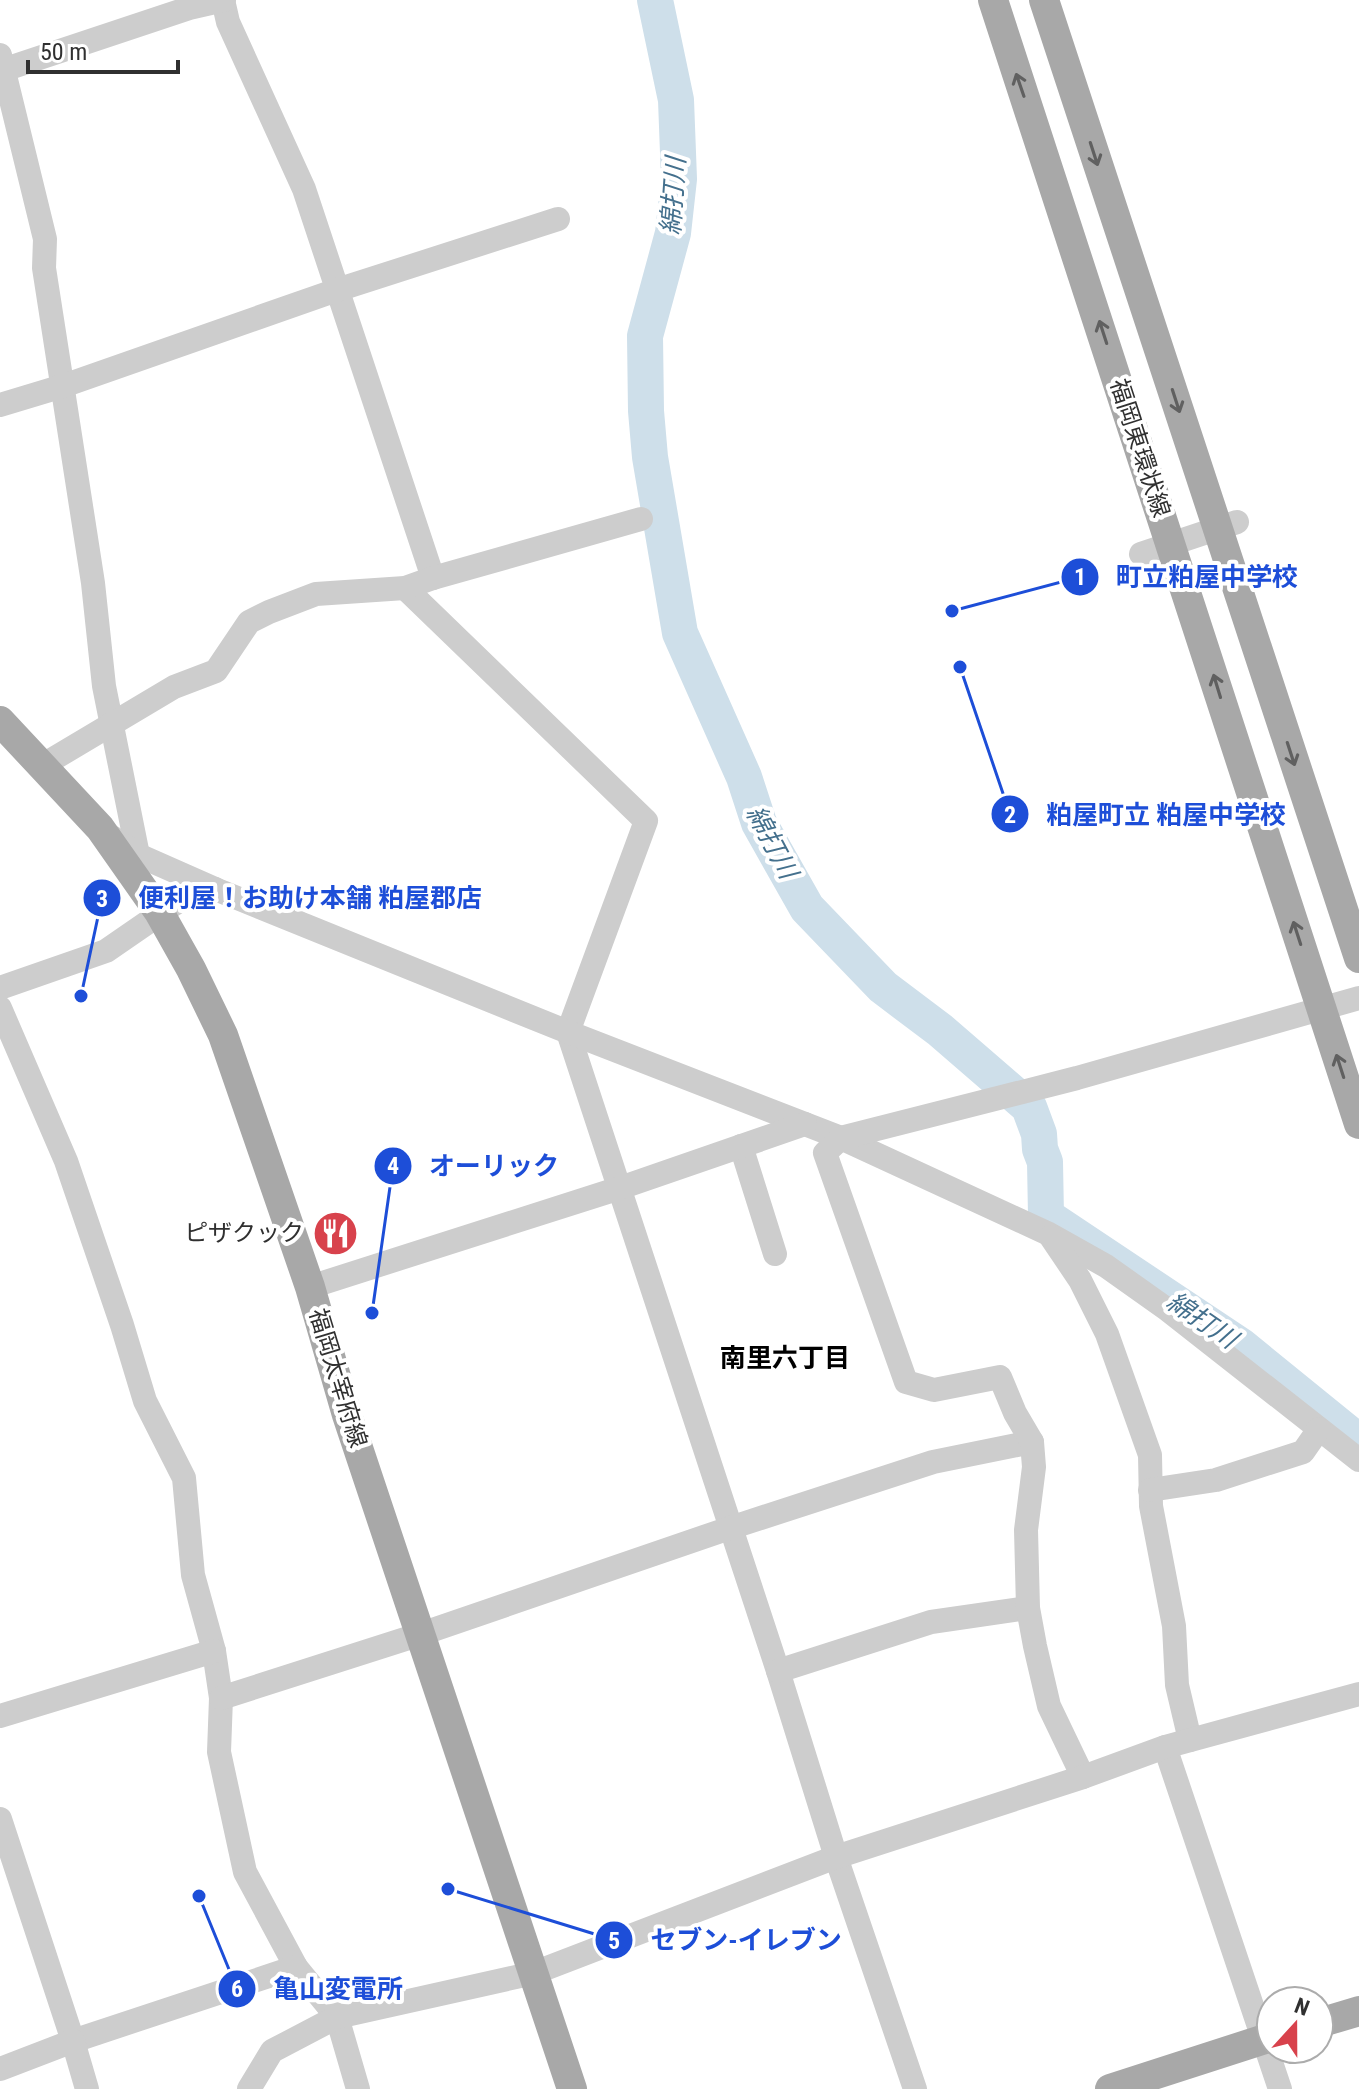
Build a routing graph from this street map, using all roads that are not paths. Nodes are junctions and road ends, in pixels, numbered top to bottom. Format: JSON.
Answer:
{"nodes":[{"id":1,"x":224,"y":0,"type":"edge"},
{"id":2,"x":993,"y":0,"type":"edge"},
{"id":3,"x":1044,"y":0,"type":"edge"},
{"id":4,"x":1,"y":65,"type":"edge"},
{"id":5,"x":558,"y":219,"type":"dead end"},
{"id":6,"x":337,"y":290,"type":"junction"},
{"id":7,"x":63,"y":386,"type":"junction"},
{"id":8,"x":0,"y":405,"type":"edge"},
{"id":9,"x":641,"y":519,"type":"dead end"},
{"id":10,"x":1237,"y":522,"type":"dead end"},
{"id":11,"x":1141,"y":554,"type":"dead end"},
{"id":12,"x":433,"y":578,"type":"junction"},
{"id":13,"x":405,"y":588,"type":"junction"},
{"id":14,"x":0,"y":721,"type":"edge"},
{"id":15,"x":112,"y":722,"type":"junction"},
{"id":16,"x":43,"y":765,"type":"junction"},
{"id":17,"x":100,"y":828,"type":"junction"},
{"id":18,"x":138,"y":855,"type":"junction"},
{"id":19,"x":215,"y":889,"type":"junction"},
{"id":20,"x":159,"y":912,"type":"junction"},
{"id":21,"x":1359,"y":958,"type":"edge"},
{"id":22,"x":0,"y":988,"type":"edge"},
{"id":23,"x":1359,"y":998,"type":"edge"},
{"id":24,"x":1321,"y":1007,"type":"junction"},
{"id":25,"x":0,"y":1008,"type":"edge"},
{"id":26,"x":568,"y":1032,"type":"junction"},
{"id":27,"x":805,"y":1124,"type":"junction"},
{"id":28,"x":1359,"y":1124,"type":"edge"},
{"id":29,"x":841,"y":1138,"type":"junction"},
{"id":30,"x":741,"y":1146,"type":"junction"},
{"id":31,"x":620,"y":1188,"type":"junction"},
{"id":32,"x":1049,"y":1234,"type":"junction"},
{"id":33,"x":775,"y":1254,"type":"dead end"},
{"id":34,"x":310,"y":1287,"type":"junction"},
{"id":35,"x":1319,"y":1429,"type":"junction"},
{"id":36,"x":1032,"y":1442,"type":"junction"},
{"id":37,"x":1359,"y":1460,"type":"edge"},
{"id":38,"x":1150,"y":1490,"type":"junction"},
{"id":39,"x":730,"y":1528,"type":"junction"},
{"id":40,"x":1028,"y":1608,"type":"junction"},
{"id":41,"x":421,"y":1634,"type":"junction"},
{"id":42,"x":214,"y":1651,"type":"junction"},
{"id":43,"x":778,"y":1671,"type":"junction"},
{"id":44,"x":1359,"y":1694,"type":"edge"},
{"id":45,"x":221,"y":1698,"type":"junction"},
{"id":46,"x":0,"y":1716,"type":"edge"},
{"id":47,"x":1190,"y":1740,"type":"junction"},
{"id":48,"x":1165,"y":1747,"type":"junction"},
{"id":49,"x":1083,"y":1777,"type":"junction"},
{"id":50,"x":0,"y":1819,"type":"edge"},
{"id":51,"x":836,"y":1857,"type":"junction"},
{"id":52,"x":296,"y":1967,"type":"junction"},
{"id":53,"x":534,"y":1973,"type":"junction"},
{"id":54,"x":1255,"y":2001,"type":"edge"},
{"id":55,"x":1359,"y":2011,"type":"edge"},
{"id":56,"x":337,"y":2017,"type":"junction"},
{"id":57,"x":1335,"y":2018,"type":"edge"},
{"id":58,"x":73,"y":2041,"type":"junction"},
{"id":59,"x":1255,"y":2042,"type":"edge"},
{"id":60,"x":1274,"y":2065,"type":"edge"},
{"id":61,"x":0,"y":2069,"type":"edge"},
{"id":62,"x":87,"y":2089,"type":"edge"},
{"id":63,"x":249,"y":2089,"type":"edge"},
{"id":64,"x":358,"y":2089,"type":"edge"},
{"id":65,"x":572,"y":2089,"type":"edge"},
{"id":66,"x":915,"y":2089,"type":"edge"},
{"id":67,"x":1110,"y":2089,"type":"edge"},
{"id":68,"x":1280,"y":2089,"type":"edge"}],
"edges":[{"from":1,"to":4,"type":"street"},
{"from":1,"to":6,"type":"street"},
{"from":24,"to":2,"type":"main road","name":"福岡東環状線","one_way":true},
{"from":3,"to":21,"type":"main road","name":"福岡東環状線","one_way":true},
{"from":4,"to":7,"type":"street"},
{"from":5,"to":6,"type":"street"},
{"from":6,"to":7,"type":"street"},
{"from":6,"to":12,"type":"street"},
{"from":7,"to":8,"type":"street"},
{"from":7,"to":15,"type":"street"},
{"from":9,"to":12,"type":"street"},
{"from":10,"to":11,"type":"street"},
{"from":12,"to":13,"type":"street"},
{"from":13,"to":15,"type":"street"},
{"from":13,"to":26,"type":"street"},
{"from":14,"to":16,"type":"main road","name":"福岡太宰府線"},
{"from":15,"to":16,"type":"street"},
{"from":15,"to":18,"type":"street"},
{"from":16,"to":17,"type":"main road","name":"福岡太宰府線"},
{"from":17,"to":18,"type":"street"},
{"from":17,"to":20,"type":"main road","name":"福岡太宰府線"},
{"from":18,"to":19,"type":"street"},
{"from":19,"to":20,"type":"street"},
{"from":19,"to":26,"type":"street"},
{"from":20,"to":22,"type":"street"},
{"from":20,"to":34,"type":"main road","name":"福岡太宰府線"},
{"from":23,"to":24,"type":"street"},
{"from":28,"to":24,"type":"main road","name":"福岡東環状線","one_way":true},
{"from":24,"to":29,"type":"street"},
{"from":25,"to":42,"type":"street"},
{"from":26,"to":27,"type":"street"},
{"from":26,"to":31,"type":"street"},
{"from":27,"to":29,"type":"street"},
{"from":27,"to":30,"type":"street"},
{"from":29,"to":32,"type":"street"},
{"from":29,"to":36,"type":"street"},
{"from":30,"to":31,"type":"street"},
{"from":30,"to":33,"type":"street"},
{"from":31,"to":34,"type":"street"},
{"from":31,"to":39,"type":"street"},
{"from":32,"to":35,"type":"street"},
{"from":32,"to":38,"type":"street"},
{"from":34,"to":41,"type":"main road","name":"福岡太宰府線"},
{"from":35,"to":37,"type":"street"},
{"from":35,"to":38,"type":"street"},
{"from":36,"to":39,"type":"street"},
{"from":36,"to":40,"type":"street"},
{"from":38,"to":47,"type":"street"},
{"from":39,"to":41,"type":"street"},
{"from":39,"to":43,"type":"street"},
{"from":40,"to":43,"type":"street"},
{"from":40,"to":49,"type":"street"},
{"from":41,"to":45,"type":"street"},
{"from":41,"to":53,"type":"main road","name":"福岡太宰府線"},
{"from":42,"to":45,"type":"street"},
{"from":42,"to":46,"type":"street"},
{"from":43,"to":51,"type":"street"},
{"from":44,"to":47,"type":"street"},
{"from":45,"to":52,"type":"street"},
{"from":47,"to":48,"type":"street"},
{"from":48,"to":49,"type":"street"},
{"from":48,"to":54,"type":"street"},
{"from":49,"to":51,"type":"street"},
{"from":50,"to":58,"type":"street"},
{"from":51,"to":53,"type":"street"},
{"from":51,"to":66,"type":"street"},
{"from":52,"to":56,"type":"street"},
{"from":52,"to":58,"type":"street"},
{"from":53,"to":56,"type":"street"},
{"from":53,"to":65,"type":"main road","name":"福岡太宰府線"},
{"from":55,"to":57,"type":"main road"},
{"from":56,"to":63,"type":"street"},
{"from":56,"to":64,"type":"street"},
{"from":58,"to":61,"type":"street"},
{"from":58,"to":62,"type":"street"},
{"from":59,"to":67,"type":"main road"},
{"from":60,"to":68,"type":"street"}]}
